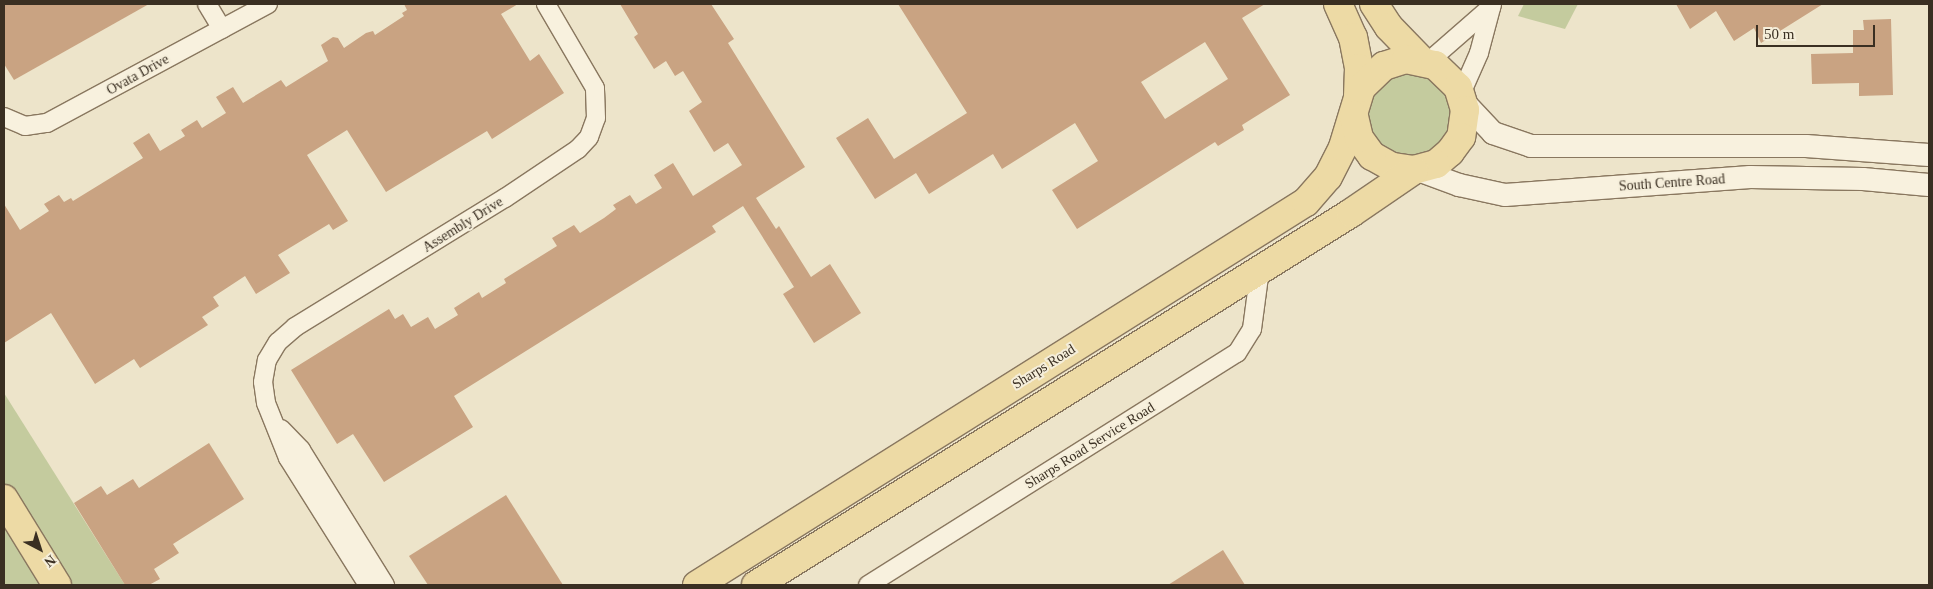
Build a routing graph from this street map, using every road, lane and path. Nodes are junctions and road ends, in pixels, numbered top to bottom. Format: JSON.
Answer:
{"nodes":[{"id":1,"x":207,"y":4,"type":"edge"},
{"id":2,"x":268,"y":4,"type":"edge"},
{"id":3,"x":546,"y":4,"type":"edge"},
{"id":4,"x":1338,"y":4,"type":"edge"},
{"id":5,"x":1374,"y":4,"type":"edge"},
{"id":6,"x":1492,"y":5,"type":"edge"},
{"id":7,"x":222,"y":29,"type":"junction"},
{"id":8,"x":1425,"y":61,"type":"junction"},
{"id":9,"x":1462,"y":97,"type":"junction"},
{"id":10,"x":1356,"y":106,"type":"junction"},
{"id":11,"x":4,"y":117,"type":"edge"},
{"id":12,"x":1929,"y":156,"type":"edge"},
{"id":13,"x":1416,"y":170,"type":"junction"},
{"id":14,"x":1929,"y":185,"type":"edge"},
{"id":15,"x":1260,"y":269,"type":"junction"},
{"id":16,"x":274,"y":421,"type":"junction"},
{"id":17,"x":4,"y":499,"type":"edge"},
{"id":18,"x":57,"y":585,"type":"edge"},
{"id":19,"x":368,"y":585,"type":"edge"},
{"id":20,"x":385,"y":585,"type":"edge"},
{"id":21,"x":697,"y":585,"type":"edge"},
{"id":22,"x":756,"y":585,"type":"edge"},
{"id":23,"x":868,"y":585,"type":"edge"}],
"edges":[{"from":1,"to":7,"type":"street"},
{"from":2,"to":7,"type":"street","name":"Ovata Drive"},
{"from":3,"to":16,"type":"street","name":"Assembly Drive"},
{"from":4,"to":10,"type":"main road"},
{"from":5,"to":8,"type":"main road"},
{"from":6,"to":8,"type":"street"},
{"from":6,"to":9,"type":"street"},
{"from":7,"to":11,"type":"street","name":"Ovata Drive"},
{"from":8,"to":9,"type":"main road"},
{"from":8,"to":10,"type":"main road"},
{"from":9,"to":12,"type":"street"},
{"from":9,"to":13,"type":"main road"},
{"from":10,"to":13,"type":"main road"},
{"from":10,"to":21,"type":"main road","name":"Sharps Road"},
{"from":13,"to":14,"type":"street","name":"South Centre Road"},
{"from":13,"to":15,"type":"main road"},
{"from":15,"to":22,"type":"main road"},
{"from":15,"to":23,"type":"street","name":"Sharps Road Service Road"},
{"from":16,"to":19,"type":"street","name":"Assembly Drive"},
{"from":16,"to":20,"type":"street","name":"Assembly Drive"},
{"from":17,"to":18,"type":"main road"}]}
